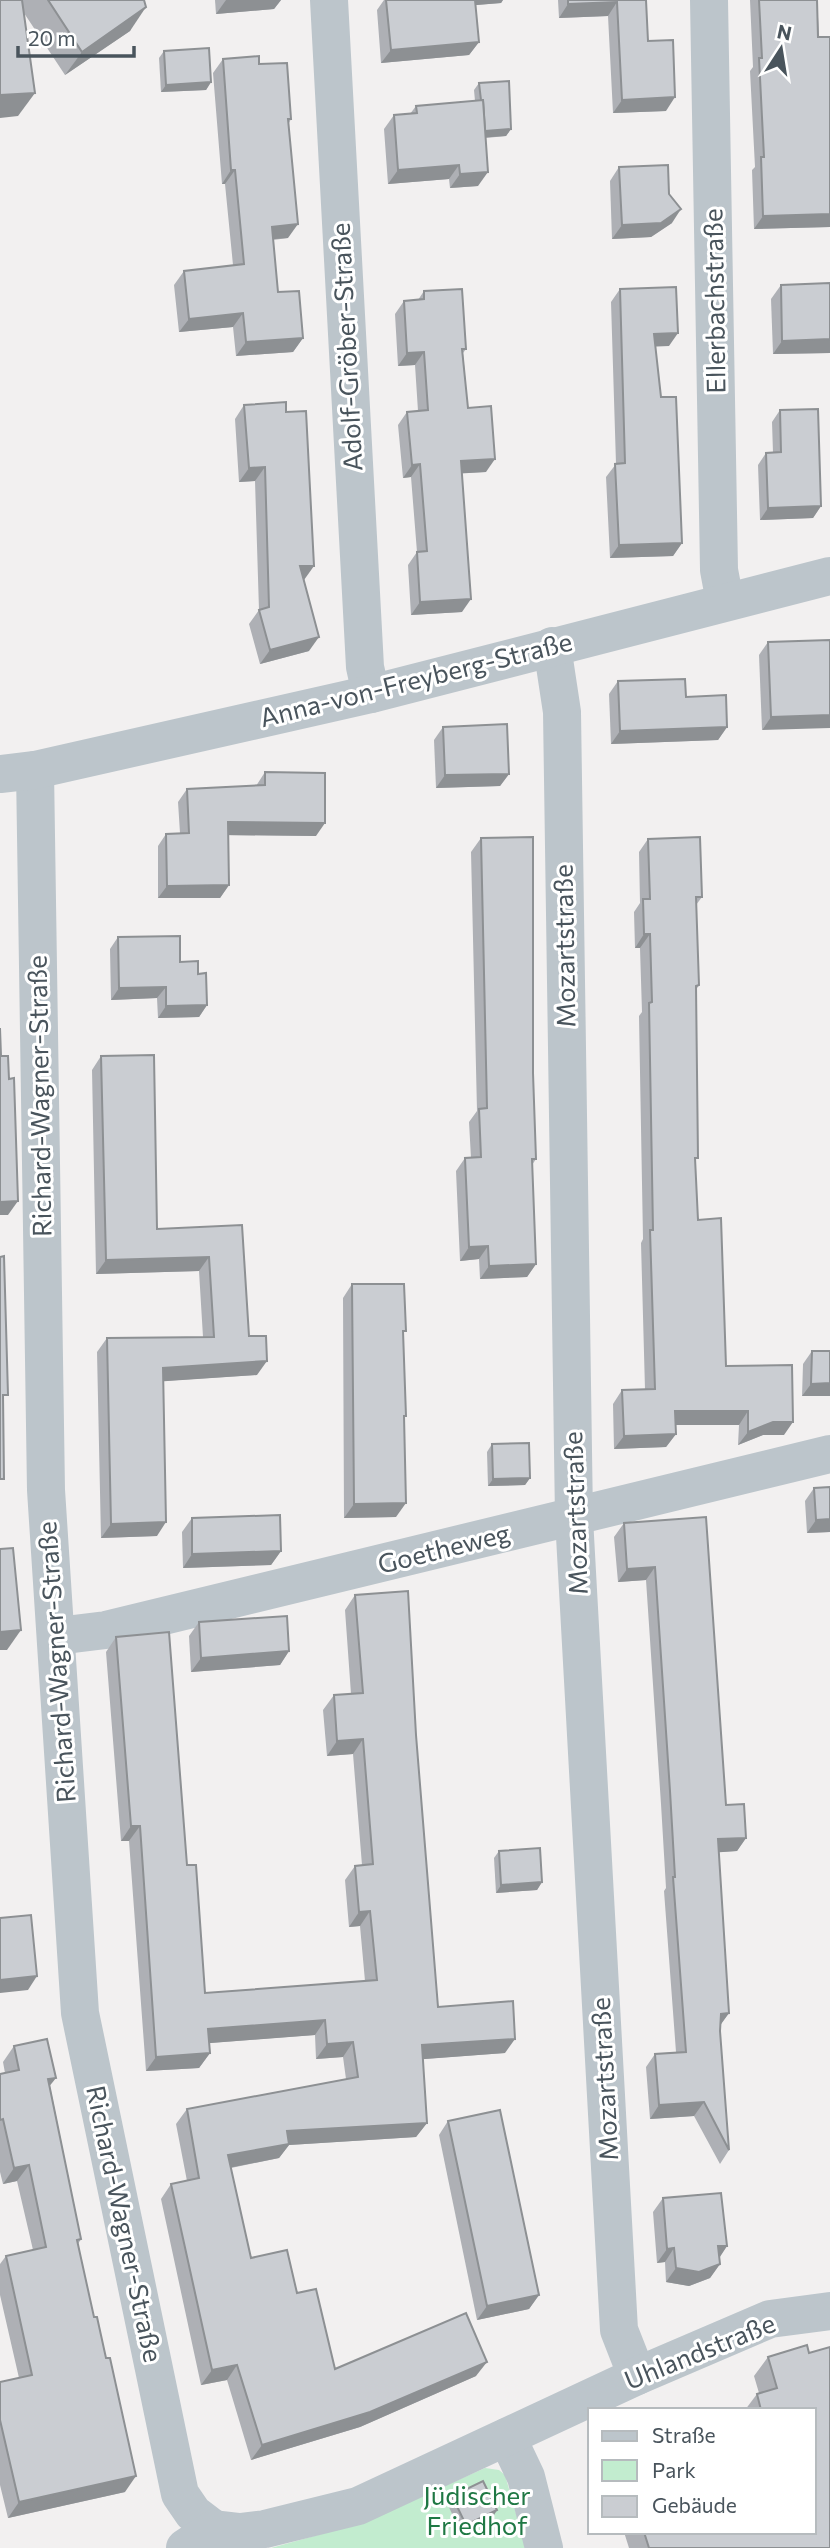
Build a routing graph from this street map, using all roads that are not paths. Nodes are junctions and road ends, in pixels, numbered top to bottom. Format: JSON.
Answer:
{"nodes":[{"id":1,"x":329,"y":0,"type":"edge"},
{"id":2,"x":709,"y":0,"type":"edge"},
{"id":3,"x":830,"y":576,"type":"edge"},
{"id":4,"x":725,"y":602,"type":"junction"},
{"id":5,"x":552,"y":646,"type":"junction"},
{"id":6,"x":371,"y":694,"type":"junction"},
{"id":7,"x":17,"y":772,"type":"edge"},
{"id":8,"x":830,"y":1454,"type":"edge"},
{"id":9,"x":574,"y":1518,"type":"junction"},
{"id":10,"x":57,"y":1636,"type":"junction"},
{"id":11,"x":830,"y":2311,"type":"edge"},
{"id":12,"x":637,"y":2376,"type":"junction"},
{"id":13,"x":507,"y":2437,"type":"junction"},
{"id":14,"x":200,"y":2539,"type":"edge"},
{"id":15,"x":544,"y":2548,"type":"edge"}],
"edges":[{"from":1,"to":6,"type":"street","name":"Adolf-Gröber-Straße"},
{"from":2,"to":4,"type":"street","name":"Ellerbachstraße"},
{"from":3,"to":4,"type":"street","name":"Anna-von-Freyberg-Straße"},
{"from":4,"to":5,"type":"street","name":"Anna-von-Freyberg-Straße"},
{"from":5,"to":6,"type":"street","name":"Anna-von-Freyberg-Straße"},
{"from":5,"to":9,"type":"street","name":"Mozartstraße"},
{"from":6,"to":7,"type":"street","name":"Anna-von-Freyberg-Straße"},
{"from":7,"to":10,"type":"street","name":"Richard-Wagner-Straße"},
{"from":8,"to":9,"type":"street","name":"Goetheweg"},
{"from":9,"to":10,"type":"street","name":"Goetheweg"},
{"from":9,"to":12,"type":"street","name":"Mozartstraße"},
{"from":10,"to":14,"type":"street","name":"Richard-Wagner-Straße"},
{"from":11,"to":12,"type":"street","name":"Uhlandstraße"},
{"from":12,"to":13,"type":"street","name":"Uhlandstraße"},
{"from":13,"to":14,"type":"street","name":"Uhlandstraße"},
{"from":13,"to":15,"type":"street"}]}
